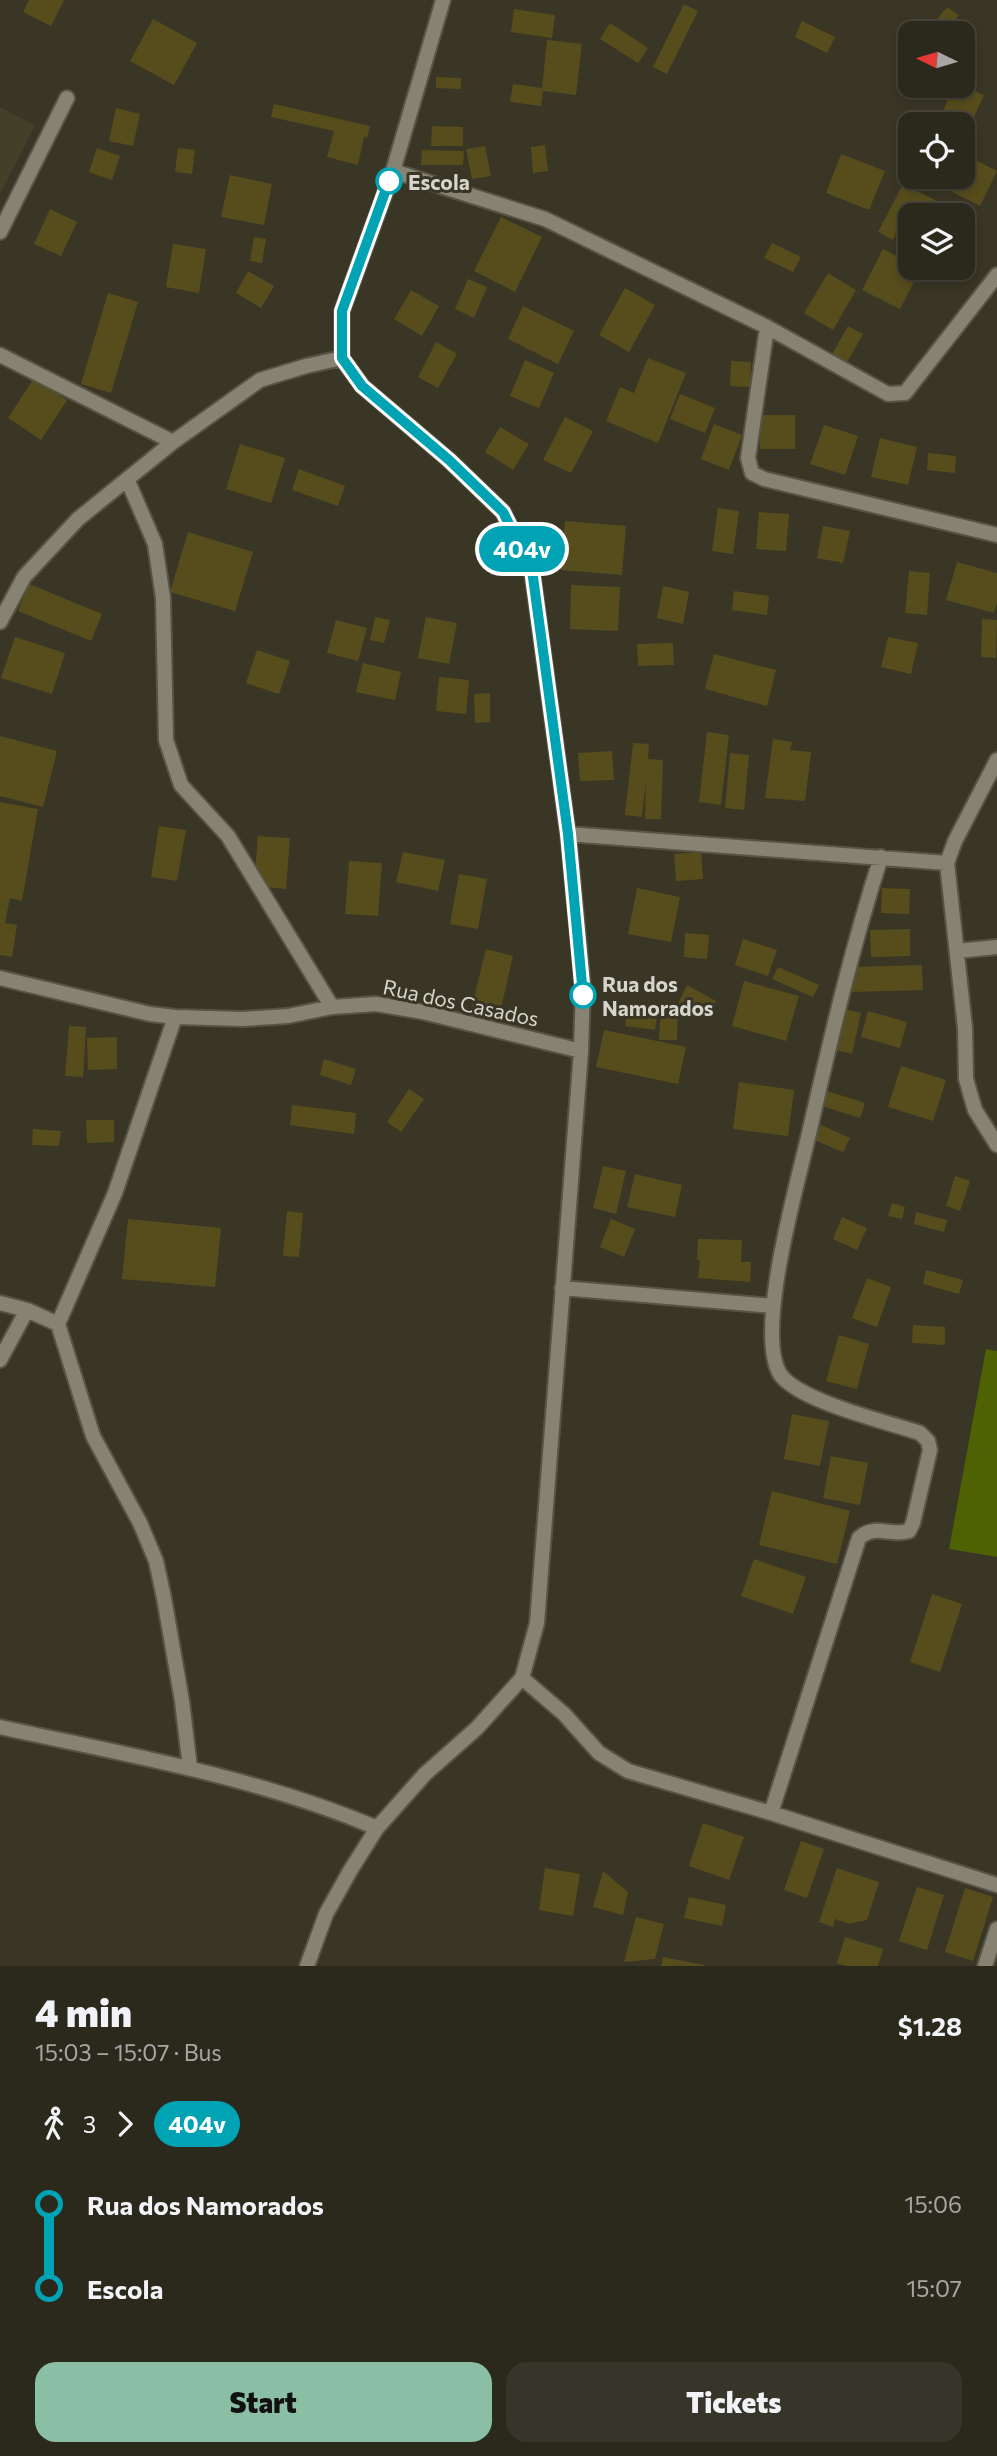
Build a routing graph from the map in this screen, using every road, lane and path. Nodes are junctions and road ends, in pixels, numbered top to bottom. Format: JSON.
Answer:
{"nodes":[{"id":1,"x":443,"y":0,"type":"edge"},
{"id":2,"x":67,"y":98,"type":"dead end"},
{"id":3,"x":393,"y":171,"type":"junction"},
{"id":4,"x":0,"y":232,"type":"edge"},
{"id":5,"x":997,"y":275,"type":"edge"},
{"id":6,"x":767,"y":327,"type":"junction"},
{"id":7,"x":0,"y":355,"type":"edge"},
{"id":8,"x":342,"y":358,"type":"junction"},
{"id":9,"x":173,"y":442,"type":"junction"},
{"id":10,"x":127,"y":479,"type":"junction"},
{"id":11,"x":997,"y":535,"type":"edge"},
{"id":12,"x":0,"y":622,"type":"edge"},
{"id":13,"x":997,"y":760,"type":"edge"},
{"id":14,"x":568,"y":834,"type":"junction"},
{"id":15,"x":881,"y":857,"type":"junction"},
{"id":16,"x":947,"y":863,"type":"junction"},
{"id":17,"x":997,"y":947,"type":"edge"},
{"id":18,"x":957,"y":951,"type":"junction"},
{"id":19,"x":0,"y":978,"type":"edge"},
{"id":20,"x":332,"y":1007,"type":"junction"},
{"id":21,"x":175,"y":1017,"type":"junction"},
{"id":22,"x":581,"y":1051,"type":"junction"},
{"id":23,"x":997,"y":1145,"type":"edge"},
{"id":24,"x":562,"y":1288,"type":"junction"},
{"id":25,"x":0,"y":1303,"type":"edge"},
{"id":26,"x":773,"y":1306,"type":"junction"},
{"id":27,"x":27,"y":1310,"type":"junction"},
{"id":28,"x":58,"y":1324,"type":"junction"},
{"id":29,"x":0,"y":1360,"type":"edge"},
{"id":30,"x":522,"y":1678,"type":"junction"},
{"id":31,"x":0,"y":1727,"type":"edge"},
{"id":32,"x":190,"y":1768,"type":"junction"},
{"id":33,"x":771,"y":1813,"type":"junction"},
{"id":34,"x":377,"y":1828,"type":"junction"},
{"id":35,"x":997,"y":1885,"type":"edge"},
{"id":36,"x":997,"y":1929,"type":"edge"},
{"id":37,"x":307,"y":1966,"type":"edge"},
{"id":38,"x":985,"y":1966,"type":"edge"}],
"edges":[{"from":1,"to":3,"type":"street"},
{"from":2,"to":4,"type":"street"},
{"from":3,"to":6,"type":"street"},
{"from":3,"to":8,"type":"street"},
{"from":5,"to":6,"type":"street"},
{"from":6,"to":11,"type":"street"},
{"from":7,"to":9,"type":"street"},
{"from":8,"to":9,"type":"street"},
{"from":8,"to":14,"type":"street"},
{"from":9,"to":10,"type":"street"},
{"from":10,"to":12,"type":"street"},
{"from":10,"to":20,"type":"street"},
{"from":13,"to":16,"type":"street"},
{"from":14,"to":15,"type":"street"},
{"from":14,"to":22,"type":"street"},
{"from":15,"to":16,"type":"street"},
{"from":15,"to":26,"type":"street"},
{"from":16,"to":18,"type":"street"},
{"from":17,"to":18,"type":"street"},
{"from":18,"to":23,"type":"street"},
{"from":19,"to":21,"type":"street","name":"Rua dos Casados"},
{"from":20,"to":21,"type":"street","name":"Rua dos Casados"},
{"from":20,"to":22,"type":"street","name":"Rua dos Casados"},
{"from":21,"to":28,"type":"street"},
{"from":22,"to":24,"type":"street"},
{"from":24,"to":26,"type":"street"},
{"from":24,"to":30,"type":"street"},
{"from":25,"to":27,"type":"street"},
{"from":26,"to":33,"type":"street"},
{"from":27,"to":28,"type":"street"},
{"from":27,"to":29,"type":"street"},
{"from":28,"to":32,"type":"street"},
{"from":30,"to":33,"type":"street"},
{"from":30,"to":34,"type":"street"},
{"from":31,"to":32,"type":"street"},
{"from":32,"to":34,"type":"street"},
{"from":33,"to":35,"type":"street"},
{"from":34,"to":37,"type":"street"},
{"from":36,"to":38,"type":"street"}]}
